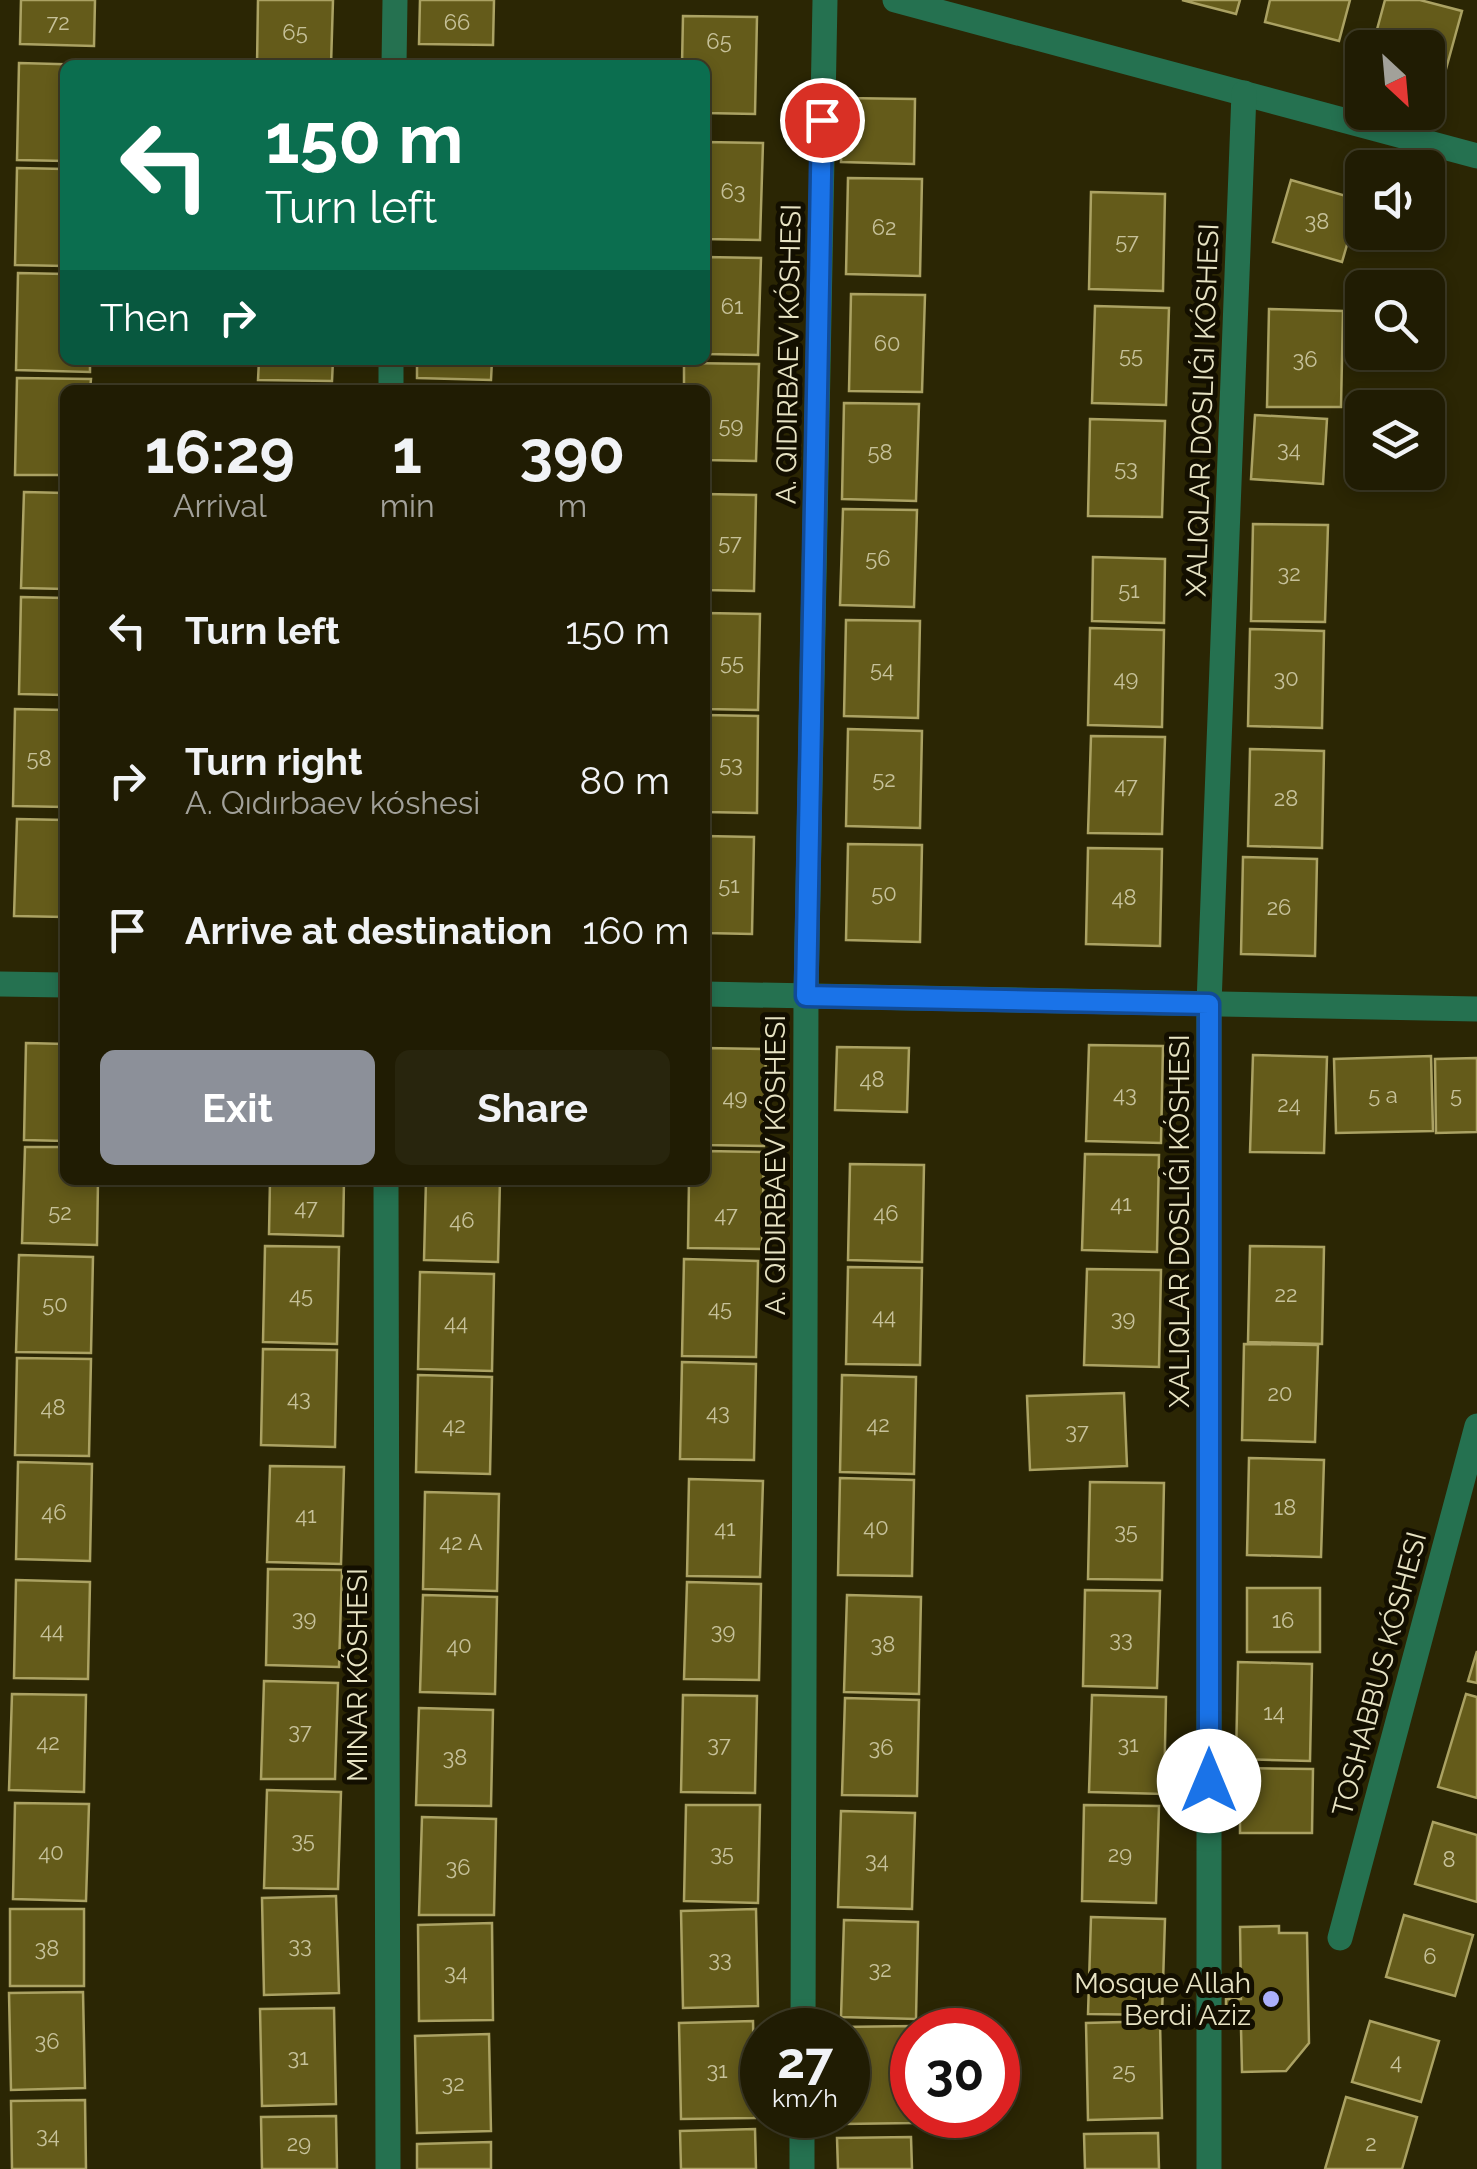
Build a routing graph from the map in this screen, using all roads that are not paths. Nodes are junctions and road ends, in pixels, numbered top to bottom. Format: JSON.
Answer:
{"nodes":[{"id":1,"x":395,"y":0,"type":"edge"},
{"id":2,"x":824,"y":0,"type":"edge"},
{"id":3,"x":894,"y":0,"type":"edge"},
{"id":4,"x":394,"y":60,"type":"edge"},
{"id":5,"x":1244,"y":94,"type":"junction"},
{"id":6,"x":1477,"y":156,"type":"edge"},
{"id":7,"x":0,"y":984,"type":"edge"},
{"id":8,"x":60,"y":985,"type":"edge"},
{"id":9,"x":710,"y":994,"type":"edge"},
{"id":10,"x":806,"y":996,"type":"junction"},
{"id":11,"x":1209,"y":1004,"type":"junction"},
{"id":12,"x":1477,"y":1010,"type":"edge"},
{"id":13,"x":386,"y":1185,"type":"edge"},
{"id":14,"x":1477,"y":1426,"type":"edge"},
{"id":15,"x":1340,"y":1938,"type":"dead end"},
{"id":16,"x":803,"y":2008,"type":"edge"},
{"id":17,"x":802,"y":2138,"type":"edge"},
{"id":18,"x":388,"y":2169,"type":"edge"},
{"id":19,"x":802,"y":2169,"type":"edge"},
{"id":20,"x":1209,"y":2169,"type":"edge"}],
"edges":[{"from":1,"to":4,"type":"street"},
{"from":2,"to":10,"type":"street"},
{"from":3,"to":5,"type":"street"},
{"from":5,"to":6,"type":"street"},
{"from":5,"to":11,"type":"street"},
{"from":7,"to":8,"type":"street"},
{"from":9,"to":10,"type":"street"},
{"from":10,"to":11,"type":"street"},
{"from":10,"to":16,"type":"street"},
{"from":11,"to":12,"type":"street"},
{"from":11,"to":20,"type":"street"},
{"from":13,"to":18,"type":"street","name":"MINAR KÓSHESI"},
{"from":14,"to":15,"type":"street","name":"TOSHABBUS KÓSHESI"},
{"from":17,"to":19,"type":"street"}]}
